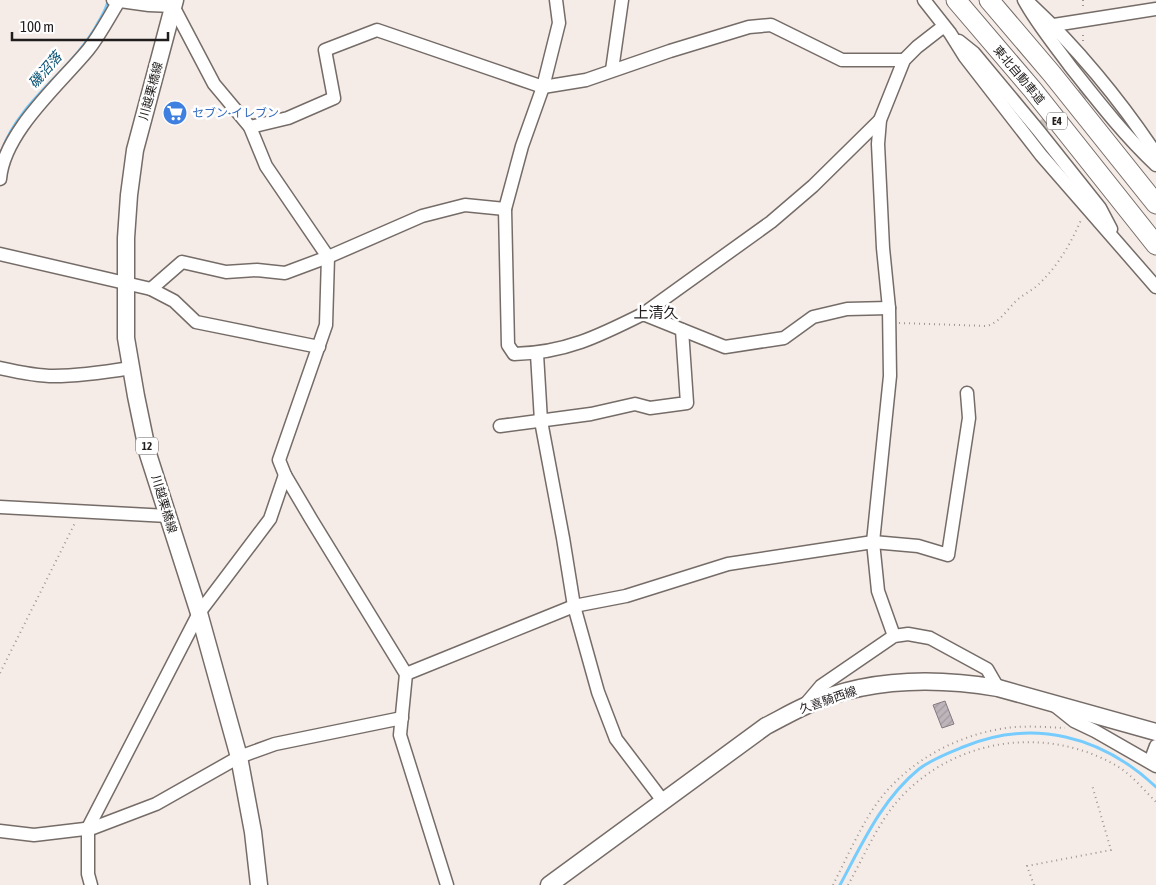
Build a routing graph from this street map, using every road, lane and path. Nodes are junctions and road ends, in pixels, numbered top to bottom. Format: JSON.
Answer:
{"nodes":[{"id":1,"x":113,"y":0,"type":"edge"},
{"id":2,"x":556,"y":0,"type":"edge"},
{"id":3,"x":622,"y":0,"type":"edge"},
{"id":4,"x":924,"y":0,"type":"edge"},
{"id":5,"x":956,"y":0,"type":"edge"},
{"id":6,"x":989,"y":0,"type":"edge"},
{"id":7,"x":1025,"y":0,"type":"edge"},
{"id":8,"x":119,"y":1,"type":"edge"},
{"id":9,"x":174,"y":3,"type":"edge"},
{"id":10,"x":1156,"y":9,"type":"edge"},
{"id":11,"x":1054,"y":25,"type":"junction"},
{"id":12,"x":947,"y":30,"type":"junction"},
{"id":13,"x":904,"y":60,"type":"junction"},
{"id":14,"x":612,"y":70,"type":"junction"},
{"id":15,"x":543,"y":87,"type":"junction"},
{"id":16,"x":880,"y":120,"type":"junction"},
{"id":17,"x":250,"y":126,"type":"junction"},
{"id":18,"x":1156,"y":154,"type":"edge"},
{"id":19,"x":1156,"y":165,"type":"edge"},
{"id":20,"x":0,"y":179,"type":"edge"},
{"id":21,"x":1156,"y":204,"type":"edge"},
{"id":22,"x":505,"y":209,"type":"junction"},
{"id":23,"x":1088,"y":210,"type":"junction"},
{"id":24,"x":1116,"y":240,"type":"junction"},
{"id":25,"x":1156,"y":245,"type":"edge"},
{"id":26,"x":0,"y":254,"type":"edge"},
{"id":27,"x":328,"y":257,"type":"junction"},
{"id":28,"x":126,"y":284,"type":"junction"},
{"id":29,"x":1156,"y":287,"type":"edge"},
{"id":30,"x":151,"y":289,"type":"junction"},
{"id":31,"x":889,"y":308,"type":"junction"},
{"id":32,"x":643,"y":314,"type":"junction"},
{"id":33,"x":889,"y":323,"type":"junction"},
{"id":34,"x":682,"y":330,"type":"junction"},
{"id":35,"x":319,"y":347,"type":"junction"},
{"id":36,"x":537,"y":354,"type":"junction"},
{"id":37,"x":0,"y":368,"type":"edge"},
{"id":38,"x":131,"y":368,"type":"junction"},
{"id":39,"x":967,"y":392,"type":"dead end"},
{"id":40,"x":540,"y":421,"type":"junction"},
{"id":41,"x":500,"y":426,"type":"dead end"},
{"id":42,"x":285,"y":475,"type":"junction"},
{"id":43,"x":0,"y":507,"type":"edge"},
{"id":44,"x":81,"y":512,"type":"junction"},
{"id":45,"x":168,"y":516,"type":"junction"},
{"id":46,"x":874,"y":542,"type":"junction"},
{"id":47,"x":574,"y":606,"type":"junction"},
{"id":48,"x":199,"y":613,"type":"junction"},
{"id":49,"x":894,"y":636,"type":"junction"},
{"id":50,"x":0,"y":673,"type":"edge"},
{"id":51,"x":406,"y":674,"type":"junction"},
{"id":52,"x":998,"y":688,"type":"junction"},
{"id":53,"x":1052,"y":704,"type":"junction"},
{"id":54,"x":804,"y":706,"type":"junction"},
{"id":55,"x":402,"y":718,"type":"junction"},
{"id":56,"x":1069,"y":728,"type":"dead end"},
{"id":57,"x":1156,"y":732,"type":"edge"},
{"id":58,"x":1156,"y":746,"type":"edge"},
{"id":59,"x":238,"y":757,"type":"junction"},
{"id":60,"x":1153,"y":764,"type":"edge"},
{"id":61,"x":1092,"y":784,"type":"dead end"},
{"id":62,"x":663,"y":800,"type":"junction"},
{"id":63,"x":1156,"y":802,"type":"edge"},
{"id":64,"x":88,"y":828,"type":"junction"},
{"id":65,"x":0,"y":831,"type":"edge"},
{"id":66,"x":91,"y":885,"type":"edge"},
{"id":67,"x":259,"y":885,"type":"edge"},
{"id":68,"x":448,"y":885,"type":"edge"},
{"id":69,"x":549,"y":885,"type":"edge"},
{"id":70,"x":833,"y":885,"type":"edge"},
{"id":71,"x":848,"y":885,"type":"edge"},
{"id":72,"x":1034,"y":885,"type":"edge"}],
"edges":[{"from":1,"to":8,"type":"street"},
{"from":2,"to":15,"type":"street"},
{"from":3,"to":14,"type":"street"},
{"from":4,"to":12,"type":"street"},
{"from":5,"to":25,"type":"highway","name":"東北自動車道","number":"E4"},
{"from":6,"to":21,"type":"highway","name":"東北自動車道","number":"E4"},
{"from":7,"to":11,"type":"street"},
{"from":7,"to":19,"type":"street"},
{"from":8,"to":9,"type":"street"},
{"from":8,"to":20,"type":"street"},
{"from":9,"to":17,"type":"street"},
{"from":9,"to":28,"type":"main road","name":"川越栗橋線","number":"12"},
{"from":10,"to":11,"type":"street"},
{"from":11,"to":18,"type":"street"},
{"from":12,"to":13,"type":"street"},
{"from":12,"to":23,"type":"street"},
{"from":12,"to":24,"type":"street"},
{"from":13,"to":14,"type":"street"},
{"from":13,"to":16,"type":"street"},
{"from":14,"to":15,"type":"street"},
{"from":15,"to":17,"type":"street"},
{"from":15,"to":22,"type":"street"},
{"from":16,"to":31,"type":"street"},
{"from":16,"to":32,"type":"street"},
{"from":17,"to":27,"type":"street"},
{"from":22,"to":27,"type":"street"},
{"from":22,"to":36,"type":"street"},
{"from":23,"to":24,"type":"street"},
{"from":23,"to":33,"type":"path"},
{"from":24,"to":29,"type":"street"},
{"from":26,"to":28,"type":"street"},
{"from":27,"to":30,"type":"street"},
{"from":27,"to":35,"type":"street"},
{"from":28,"to":30,"type":"street"},
{"from":28,"to":38,"type":"main road","name":"川越栗橋線","number":"12"},
{"from":30,"to":35,"type":"street"},
{"from":31,"to":33,"type":"street"},
{"from":31,"to":34,"type":"street"},
{"from":32,"to":34,"type":"street"},
{"from":32,"to":36,"type":"street"},
{"from":33,"to":46,"type":"street"},
{"from":34,"to":40,"type":"street"},
{"from":35,"to":42,"type":"street"},
{"from":36,"to":40,"type":"street"},
{"from":37,"to":38,"type":"street"},
{"from":38,"to":45,"type":"main road","name":"川越栗橋線","number":"12"},
{"from":39,"to":46,"type":"street"},
{"from":40,"to":41,"type":"street"},
{"from":40,"to":47,"type":"street"},
{"from":42,"to":48,"type":"street"},
{"from":42,"to":51,"type":"street"},
{"from":43,"to":44,"type":"street"},
{"from":44,"to":45,"type":"street"},
{"from":44,"to":50,"type":"path"},
{"from":45,"to":48,"type":"main road","name":"川越栗橋線","number":"12"},
{"from":46,"to":47,"type":"street"},
{"from":46,"to":49,"type":"street"},
{"from":47,"to":51,"type":"street"},
{"from":47,"to":62,"type":"street"},
{"from":48,"to":59,"type":"main road","name":"川越栗橋線","number":"12"},
{"from":48,"to":64,"type":"street"},
{"from":49,"to":52,"type":"street"},
{"from":49,"to":54,"type":"street"},
{"from":51,"to":55,"type":"street"},
{"from":52,"to":53,"type":"main road","name":"久喜騎西線"},
{"from":52,"to":54,"type":"main road","name":"久喜騎西線"},
{"from":53,"to":57,"type":"main road","name":"久喜騎西線"},
{"from":53,"to":60,"type":"street"},
{"from":54,"to":62,"type":"main road","name":"久喜騎西線"},
{"from":55,"to":59,"type":"street"},
{"from":55,"to":68,"type":"street"},
{"from":56,"to":70,"type":"path"},
{"from":58,"to":60,"type":"street"},
{"from":59,"to":64,"type":"street"},
{"from":59,"to":67,"type":"main road","name":"川越栗橋線","number":"12"},
{"from":61,"to":72,"type":"path"},
{"from":62,"to":69,"type":"main road","name":"久喜騎西線"},
{"from":63,"to":71,"type":"path"},
{"from":64,"to":65,"type":"street"},
{"from":64,"to":66,"type":"street"}]}
